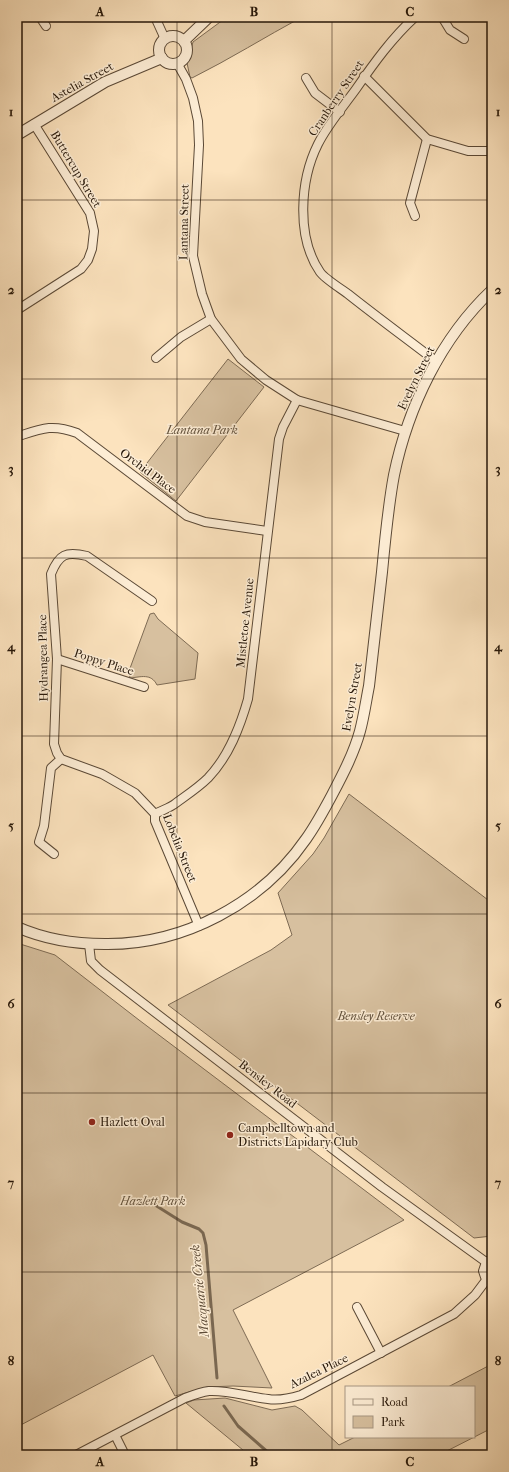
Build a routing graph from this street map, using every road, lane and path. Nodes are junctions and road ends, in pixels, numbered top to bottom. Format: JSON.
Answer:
{"nodes":[{"id":1,"x":40,"y":17,"type":"edge"},
{"id":2,"x":155,"y":17,"type":"edge"},
{"id":3,"x":209,"y":17,"type":"edge"},
{"id":4,"x":416,"y":17,"type":"edge"},
{"id":5,"x":442,"y":17,"type":"edge"},
{"id":6,"x":46,"y":26,"type":"dead end"},
{"id":7,"x":164,"y":38,"type":"junction"},
{"id":8,"x":464,"y":39,"type":"dead end"},
{"id":9,"x":184,"y":41,"type":"junction"},
{"id":10,"x":162,"y":58,"type":"junction"},
{"id":11,"x":177,"y":63,"type":"junction"},
{"id":12,"x":364,"y":76,"type":"junction"},
{"id":13,"x":306,"y":78,"type":"dead end"},
{"id":14,"x":340,"y":112,"type":"junction"},
{"id":15,"x":34,"y":124,"type":"junction"},
{"id":16,"x":17,"y":135,"type":"edge"},
{"id":17,"x":427,"y":139,"type":"junction"},
{"id":18,"x":492,"y":150,"type":"edge"},
{"id":19,"x":416,"y":216,"type":"dead end"},
{"id":20,"x":492,"y":290,"type":"edge"},
{"id":21,"x":17,"y":310,"type":"edge"},
{"id":22,"x":211,"y":319,"type":"junction"},
{"id":23,"x":156,"y":358,"type":"dead end"},
{"id":24,"x":437,"y":362,"type":"junction"},
{"id":25,"x":297,"y":400,"type":"junction"},
{"id":26,"x":405,"y":431,"type":"junction"},
{"id":27,"x":19,"y":436,"type":"dead end"},
{"id":28,"x":267,"y":531,"type":"junction"},
{"id":29,"x":152,"y":602,"type":"dead end"},
{"id":30,"x":58,"y":659,"type":"junction"},
{"id":31,"x":144,"y":687,"type":"dead end"},
{"id":32,"x":61,"y":759,"type":"junction"},
{"id":33,"x":155,"y":814,"type":"junction"},
{"id":34,"x":54,"y":854,"type":"dead end"},
{"id":35,"x":199,"y":926,"type":"junction"},
{"id":36,"x":17,"y":927,"type":"edge"},
{"id":37,"x":17,"y":934,"type":"edge"},
{"id":38,"x":32,"y":934,"type":"junction"},
{"id":39,"x":89,"y":944,"type":"junction"},
{"id":40,"x":489,"y":1260,"type":"edge"},
{"id":41,"x":490,"y":1280,"type":"edge"},
{"id":42,"x":357,"y":1307,"type":"dead end"},
{"id":43,"x":381,"y":1353,"type":"junction"},
{"id":44,"x":114,"y":1435,"type":"junction"},
{"id":45,"x":76,"y":1455,"type":"edge"},
{"id":46,"x":125,"y":1455,"type":"edge"}],
"edges":[{"from":1,"to":6,"type":"street"},
{"from":2,"to":7,"type":"street"},
{"from":3,"to":9,"type":"street"},
{"from":4,"to":12,"type":"street","name":"Cranberry Street"},
{"from":5,"to":8,"type":"street"},
{"from":7,"to":9,"type":"street"},
{"from":7,"to":10,"type":"street"},
{"from":9,"to":11,"type":"street"},
{"from":10,"to":11,"type":"street"},
{"from":10,"to":15,"type":"street","name":"Astelia Street"},
{"from":11,"to":22,"type":"street","name":"Lantana Street"},
{"from":12,"to":14,"type":"street","name":"Cranberry Street"},
{"from":12,"to":17,"type":"street"},
{"from":13,"to":14,"type":"street"},
{"from":14,"to":24,"type":"street","name":"Cranberry Street"},
{"from":15,"to":16,"type":"street","name":"Astelia Street"},
{"from":15,"to":21,"type":"street","name":"Buttercup Street"},
{"from":17,"to":18,"type":"street"},
{"from":17,"to":19,"type":"street"},
{"from":20,"to":24,"type":"street","name":"Evelyn Street"},
{"from":22,"to":23,"type":"street"},
{"from":22,"to":25,"type":"street","name":"Lantana Street"},
{"from":24,"to":26,"type":"street","name":"Evelyn Street"},
{"from":25,"to":26,"type":"street","name":"Lantana Street"},
{"from":25,"to":28,"type":"street","name":"Mistletoe Avenue"},
{"from":26,"to":35,"type":"street","name":"Evelyn Street"},
{"from":27,"to":28,"type":"street","name":"Orchid Place"},
{"from":28,"to":33,"type":"street","name":"Mistletoe Avenue"},
{"from":29,"to":30,"type":"street","name":"Hydrangea Place"},
{"from":30,"to":31,"type":"street","name":"Poppy Place"},
{"from":30,"to":32,"type":"street","name":"Hydrangea Place"},
{"from":32,"to":33,"type":"street","name":"Lobelia Street"},
{"from":32,"to":34,"type":"street"},
{"from":33,"to":35,"type":"street","name":"Lobelia Street"},
{"from":35,"to":39,"type":"street","name":"Evelyn Street"},
{"from":36,"to":38,"type":"street","name":"Evelyn Street"},
{"from":37,"to":38,"type":"street","name":"Evelyn Street"},
{"from":38,"to":39,"type":"street","name":"Evelyn Street"},
{"from":39,"to":40,"type":"street","name":"Bensley Road"},
{"from":40,"to":41,"type":"street"},
{"from":41,"to":43,"type":"street","name":"Azalea Place"},
{"from":42,"to":43,"type":"street"},
{"from":43,"to":44,"type":"street","name":"Azalea Place"},
{"from":44,"to":45,"type":"street","name":"Azalea Place"},
{"from":44,"to":46,"type":"street"}]}
